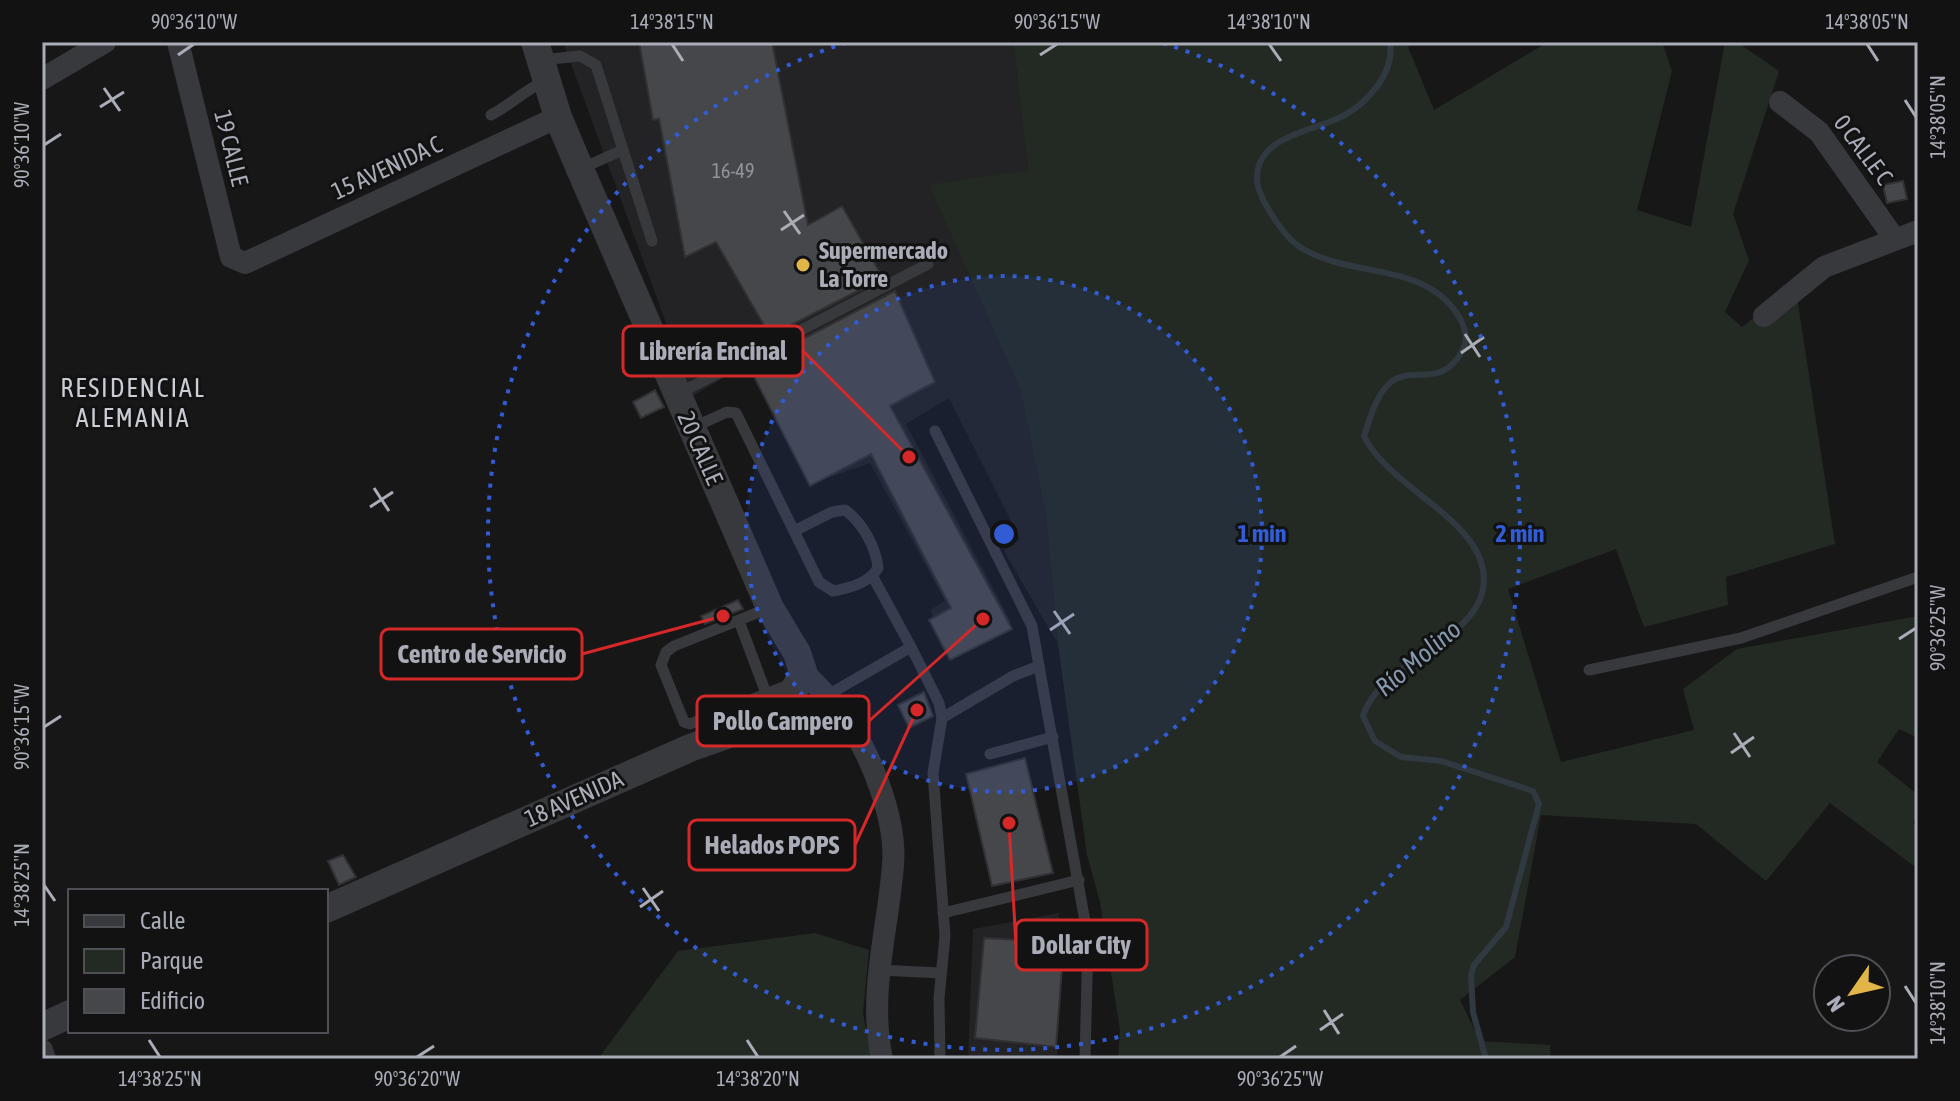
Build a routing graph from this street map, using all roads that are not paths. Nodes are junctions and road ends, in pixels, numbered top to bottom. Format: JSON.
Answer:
{"nodes":[{"id":1,"x":105,"y":42,"type":"edge"},
{"id":2,"x":178,"y":42,"type":"edge"},
{"id":3,"x":541,"y":61,"type":"edge"},
{"id":4,"x":42,"y":79,"type":"edge"},
{"id":5,"x":1780,"y":102,"type":"dead end"},
{"id":6,"x":491,"y":115,"type":"dead end"},
{"id":7,"x":558,"y":117,"type":"junction"},
{"id":8,"x":623,"y":150,"type":"junction"},
{"id":9,"x":580,"y":169,"type":"junction"},
{"id":10,"x":1918,"y":231,"type":"edge"},
{"id":11,"x":1894,"y":238,"type":"junction"},
{"id":12,"x":652,"y":241,"type":"dead end"},
{"id":13,"x":238,"y":263,"type":"joint"},
{"id":14,"x":928,"y":264,"type":"dead end"},
{"id":15,"x":1764,"y":316,"type":"dead end"},
{"id":16,"x":677,"y":394,"type":"junction"},
{"id":17,"x":692,"y":428,"type":"junction"},
{"id":18,"x":935,"y":431,"type":"dead end"},
{"id":19,"x":794,"y":531,"type":"junction"},
{"id":20,"x":873,"y":577,"type":"junction"},
{"id":21,"x":1918,"y":577,"type":"edge"},
{"id":22,"x":770,"y":608,"type":"junction"},
{"id":23,"x":739,"y":621,"type":"junction"},
{"id":24,"x":911,"y":647,"type":"junction"},
{"id":25,"x":1039,"y":666,"type":"junction"},
{"id":26,"x":1589,"y":670,"type":"dead end"},
{"id":27,"x":801,"y":676,"type":"junction"},
{"id":28,"x":766,"y":693,"type":"junction"},
{"id":29,"x":826,"y":696,"type":"junction"},
{"id":30,"x":942,"y":718,"type":"junction"},
{"id":31,"x":1053,"y":737,"type":"junction"},
{"id":32,"x":990,"y":754,"type":"dead end"},
{"id":33,"x":1079,"y":880,"type":"junction"},
{"id":34,"x":328,"y":908,"type":"edge"},
{"id":35,"x":943,"y":913,"type":"junction"},
{"id":36,"x":878,"y":970,"type":"junction"},
{"id":37,"x":941,"y":973,"type":"junction"},
{"id":38,"x":68,"y":1015,"type":"edge"},
{"id":39,"x":42,"y":1027,"type":"edge"},
{"id":40,"x":42,"y":1050,"type":"edge"},
{"id":41,"x":45,"y":1059,"type":"edge"},
{"id":42,"x":882,"y":1059,"type":"edge"},
{"id":43,"x":940,"y":1059,"type":"edge"},
{"id":44,"x":1085,"y":1059,"type":"edge"}],
"edges":[{"from":1,"to":4,"type":"street"},
{"from":2,"to":13,"type":"street","name":"19 CALLE"},
{"from":3,"to":6,"type":"lane"},
{"from":3,"to":7,"type":"street","name":"20 CALLE"},
{"from":3,"to":8,"type":"lane"},
{"from":5,"to":11,"type":"street","name":"0 CALLE C"},
{"from":7,"to":9,"type":"street","name":"20 CALLE"},
{"from":7,"to":13,"type":"street","name":"15 AVENIDA C"},
{"from":8,"to":9,"type":"lane"},
{"from":8,"to":12,"type":"lane"},
{"from":9,"to":16,"type":"street","name":"20 CALLE"},
{"from":10,"to":11,"type":"street"},
{"from":11,"to":15,"type":"street"},
{"from":14,"to":16,"type":"lane"},
{"from":16,"to":17,"type":"street","name":"20 CALLE"},
{"from":17,"to":19,"type":"lane"},
{"from":17,"to":22,"type":"street","name":"20 CALLE"},
{"from":18,"to":25,"type":"lane"},
{"from":19,"to":20,"type":"lane"},
{"from":19,"to":20,"type":"lane"},
{"from":20,"to":24,"type":"lane"},
{"from":21,"to":26,"type":"lane"},
{"from":22,"to":23,"type":"lane"},
{"from":22,"to":27,"type":"street","name":"20 CALLE"},
{"from":23,"to":28,"type":"lane"},
{"from":23,"to":28,"type":"lane"},
{"from":24,"to":29,"type":"lane"},
{"from":24,"to":30,"type":"lane"},
{"from":25,"to":30,"type":"lane"},
{"from":25,"to":31,"type":"lane"},
{"from":27,"to":28,"type":"lane"},
{"from":27,"to":29,"type":"street"},
{"from":27,"to":34,"type":"street","name":"18 AVENIDA"},
{"from":29,"to":36,"type":"street"},
{"from":30,"to":35,"type":"lane"},
{"from":31,"to":32,"type":"lane"},
{"from":31,"to":33,"type":"lane"},
{"from":33,"to":35,"type":"lane"},
{"from":33,"to":44,"type":"lane"},
{"from":35,"to":37,"type":"lane"},
{"from":36,"to":37,"type":"lane"},
{"from":36,"to":42,"type":"street"},
{"from":37,"to":43,"type":"lane"},
{"from":38,"to":39,"type":"street"},
{"from":40,"to":41,"type":"street"}]}
